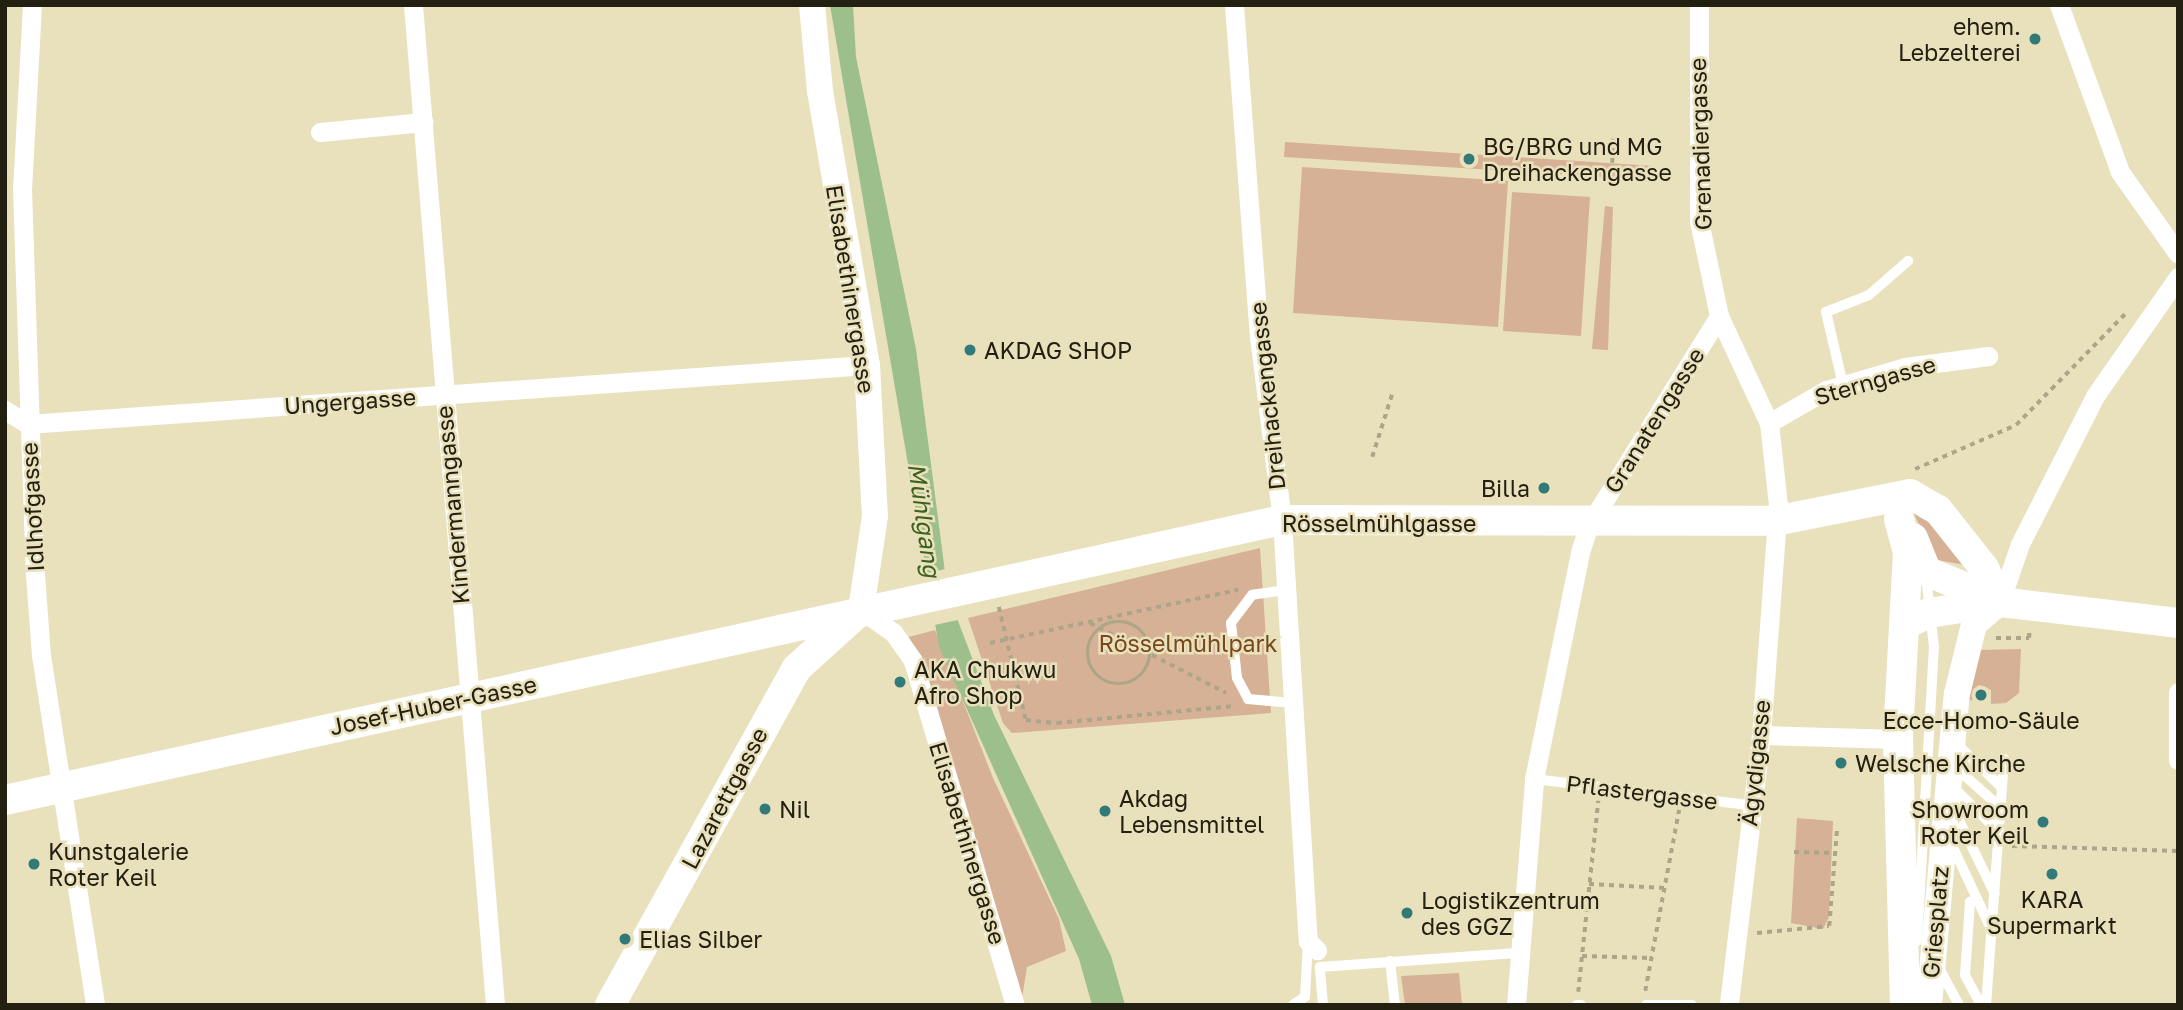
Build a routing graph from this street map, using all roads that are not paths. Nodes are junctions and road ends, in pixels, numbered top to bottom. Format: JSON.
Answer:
{"nodes":[{"id":1,"x":32,"y":5,"type":"edge"},
{"id":2,"x":413,"y":5,"type":"edge"},
{"id":3,"x":813,"y":5,"type":"edge"},
{"id":4,"x":1234,"y":5,"type":"edge"},
{"id":5,"x":1699,"y":5,"type":"edge"},
{"id":6,"x":2059,"y":5,"type":"edge"},
{"id":7,"x":424,"y":122,"type":"junction"},
{"id":8,"x":320,"y":132,"type":"dead end"},
{"id":9,"x":2178,"y":254,"type":"edge"},
{"id":10,"x":1908,"y":261,"type":"dead end"},
{"id":11,"x":2178,"y":277,"type":"edge"},
{"id":12,"x":1719,"y":316,"type":"junction"},
{"id":13,"x":1988,"y":356,"type":"dead end"},
{"id":14,"x":867,"y":365,"type":"junction"},
{"id":15,"x":1843,"y":385,"type":"junction"},
{"id":16,"x":443,"y":394,"type":"junction"},
{"id":17,"x":5,"y":411,"type":"edge"},
{"id":18,"x":1769,"y":423,"type":"junction"},
{"id":19,"x":27,"y":424,"type":"junction"},
{"id":20,"x":1868,"y":499,"type":"junction"},
{"id":21,"x":1899,"y":519,"type":"junction"},
{"id":22,"x":1282,"y":520,"type":"junction"},
{"id":23,"x":1775,"y":521,"type":"junction"},
{"id":24,"x":1589,"y":525,"type":"junction"},
{"id":25,"x":1926,"y":571,"type":"junction"},
{"id":26,"x":1286,"y":590,"type":"junction"},
{"id":27,"x":2000,"y":602,"type":"junction"},
{"id":28,"x":861,"y":610,"type":"junction"},
{"id":29,"x":1916,"y":619,"type":"junction"},
{"id":30,"x":2178,"y":623,"type":"edge"},
{"id":31,"x":2178,"y":692,"type":"edge"},
{"id":32,"x":467,"y":698,"type":"junction"},
{"id":33,"x":1293,"y":704,"type":"junction"},
{"id":34,"x":1761,"y":736,"type":"junction"},
{"id":35,"x":1899,"y":739,"type":"junction"},
{"id":36,"x":2004,"y":759,"type":"dead end"},
{"id":37,"x":2178,"y":760,"type":"edge"},
{"id":38,"x":1948,"y":768,"type":"junction"},
{"id":39,"x":1534,"y":779,"type":"junction"},
{"id":40,"x":2000,"y":786,"type":"junction"},
{"id":41,"x":61,"y":788,"type":"junction"},
{"id":42,"x":5,"y":800,"type":"edge"},
{"id":43,"x":1750,"y":805,"type":"junction"},
{"id":44,"x":1999,"y":806,"type":"junction"},
{"id":45,"x":1943,"y":824,"type":"junction"},
{"id":46,"x":1999,"y":832,"type":"junction"},
{"id":47,"x":1995,"y":895,"type":"junction"},
{"id":48,"x":1977,"y":899,"type":"junction"},
{"id":49,"x":1994,"y":935,"type":"junction"},
{"id":50,"x":1313,"y":946,"type":"joint"},
{"id":51,"x":1517,"y":953,"type":"junction"},
{"id":52,"x":1932,"y":955,"type":"junction"},
{"id":53,"x":1390,"y":961,"type":"junction"},
{"id":54,"x":1015,"y":1001,"type":"edge"},
{"id":55,"x":1922,"y":1002,"type":"edge"},
{"id":56,"x":95,"y":1005,"type":"edge"},
{"id":57,"x":495,"y":1005,"type":"edge"},
{"id":58,"x":610,"y":1005,"type":"edge"},
{"id":59,"x":1293,"y":1005,"type":"edge"},
{"id":60,"x":1323,"y":1005,"type":"edge"},
{"id":61,"x":1395,"y":1005,"type":"edge"},
{"id":62,"x":1516,"y":1005,"type":"edge"},
{"id":63,"x":1644,"y":1005,"type":"edge"},
{"id":64,"x":1692,"y":1005,"type":"edge"},
{"id":65,"x":1729,"y":1005,"type":"edge"},
{"id":66,"x":1959,"y":1005,"type":"edge"},
{"id":67,"x":1984,"y":1005,"type":"edge"}],
"edges":[{"from":1,"to":19,"type":"street","name":"Idlhofgasse"},
{"from":2,"to":7,"type":"street","name":"Kindermanngasse"},
{"from":3,"to":14,"type":"main road","name":"Elisabethinergasse"},
{"from":4,"to":22,"type":"street","name":"Dreihackengasse"},
{"from":5,"to":12,"type":"street","name":"Grenadiergasse"},
{"from":6,"to":9,"type":"street"},
{"from":7,"to":8,"type":"street"},
{"from":7,"to":16,"type":"street","name":"Kindermanngasse"},
{"from":10,"to":15,"type":"lane"},
{"from":11,"to":27,"type":"street","name":"Griesplatz"},
{"from":12,"to":18,"type":"street","name":"Grenadiergasse"},
{"from":12,"to":24,"type":"street","name":"Granatengasse"},
{"from":13,"to":15,"type":"street","name":"Sterngasse"},
{"from":14,"to":16,"type":"street","name":"Ungergasse"},
{"from":14,"to":28,"type":"main road","name":"Elisabethinergasse"},
{"from":15,"to":18,"type":"street","name":"Sterngasse"},
{"from":16,"to":19,"type":"street","name":"Ungergasse"},
{"from":16,"to":32,"type":"street","name":"Kindermanngasse"},
{"from":17,"to":19,"type":"street"},
{"from":18,"to":23,"type":"street","name":"Grenadiergasse"},
{"from":19,"to":41,"type":"street","name":"Idlhofgasse"},
{"from":20,"to":21,"type":"main road","name":"Griesplatz"},
{"from":20,"to":23,"type":"main road","name":"Rösselmühlgasse"},
{"from":20,"to":27,"type":"main road"},
{"from":21,"to":25,"type":"main road","name":"Griesplatz"},
{"from":21,"to":29,"type":"main road","name":"Griesplatz"},
{"from":22,"to":24,"type":"main road","name":"Rösselmühlgasse"},
{"from":22,"to":26,"type":"street","name":"Dreihackengasse"},
{"from":22,"to":28,"type":"main road","name":"Rösselmühlgasse"},
{"from":23,"to":24,"type":"main road","name":"Rösselmühlgasse"},
{"from":23,"to":34,"type":"street","name":"Ägydigasse"},
{"from":24,"to":39,"type":"street","name":"Granatengasse"},
{"from":25,"to":27,"type":"main road"},
{"from":25,"to":29,"type":"lane","name":"Griesplatz"},
{"from":26,"to":33,"type":"street","name":"Dreihackengasse"},
{"from":26,"to":33,"type":"lane"},
{"from":27,"to":29,"type":"main road"},
{"from":27,"to":30,"type":"main road"},
{"from":27,"to":38,"type":"main road","name":"Griesplatz"},
{"from":28,"to":32,"type":"main road","name":"Josef-Huber-Gasse"},
{"from":28,"to":54,"type":"street","name":"Elisabethinergasse"},
{"from":28,"to":58,"type":"main road","name":"Lazarettgasse"},
{"from":29,"to":35,"type":"main road","name":"Griesplatz"},
{"from":29,"to":55,"type":"lane","name":"Griesplatz"},
{"from":31,"to":37,"type":"street"},
{"from":32,"to":41,"type":"main road","name":"Josef-Huber-Gasse"},
{"from":32,"to":57,"type":"street","name":"Kindermanngasse"},
{"from":33,"to":50,"type":"street","name":"Dreihackengasse"},
{"from":34,"to":35,"type":"street"},
{"from":34,"to":43,"type":"street","name":"Ägydigasse"},
{"from":35,"to":55,"type":"main road","name":"Griesplatz"},
{"from":36,"to":40,"type":"lane"},
{"from":38,"to":40,"type":"lane"},
{"from":38,"to":44,"type":"lane"},
{"from":38,"to":45,"type":"main road","name":"Griesplatz"},
{"from":38,"to":46,"type":"lane"},
{"from":38,"to":47,"type":"lane"},
{"from":39,"to":43,"type":"lane","name":"Pflastergasse"},
{"from":39,"to":51,"type":"street","name":"Granatengasse"},
{"from":40,"to":44,"type":"lane"},
{"from":41,"to":42,"type":"main road","name":"Josef-Huber-Gasse"},
{"from":41,"to":56,"type":"street","name":"Idlhofgasse"},
{"from":43,"to":65,"type":"street","name":"Ägydigasse"},
{"from":44,"to":46,"type":"lane"},
{"from":45,"to":48,"type":"lane"},
{"from":45,"to":52,"type":"main road","name":"Griesplatz"},
{"from":46,"to":47,"type":"lane"},
{"from":47,"to":49,"type":"lane"},
{"from":48,"to":49,"type":"lane"},
{"from":48,"to":67,"type":"lane"},
{"from":49,"to":67,"type":"lane"},
{"from":50,"to":59,"type":"lane"},
{"from":51,"to":53,"type":"lane"},
{"from":51,"to":62,"type":"street","name":"Granatengasse"},
{"from":52,"to":55,"type":"main road","name":"Griesplatz"},
{"from":52,"to":66,"type":"lane"},
{"from":53,"to":60,"type":"lane"},
{"from":53,"to":61,"type":"lane"},
{"from":63,"to":64,"type":"lane"}]}
